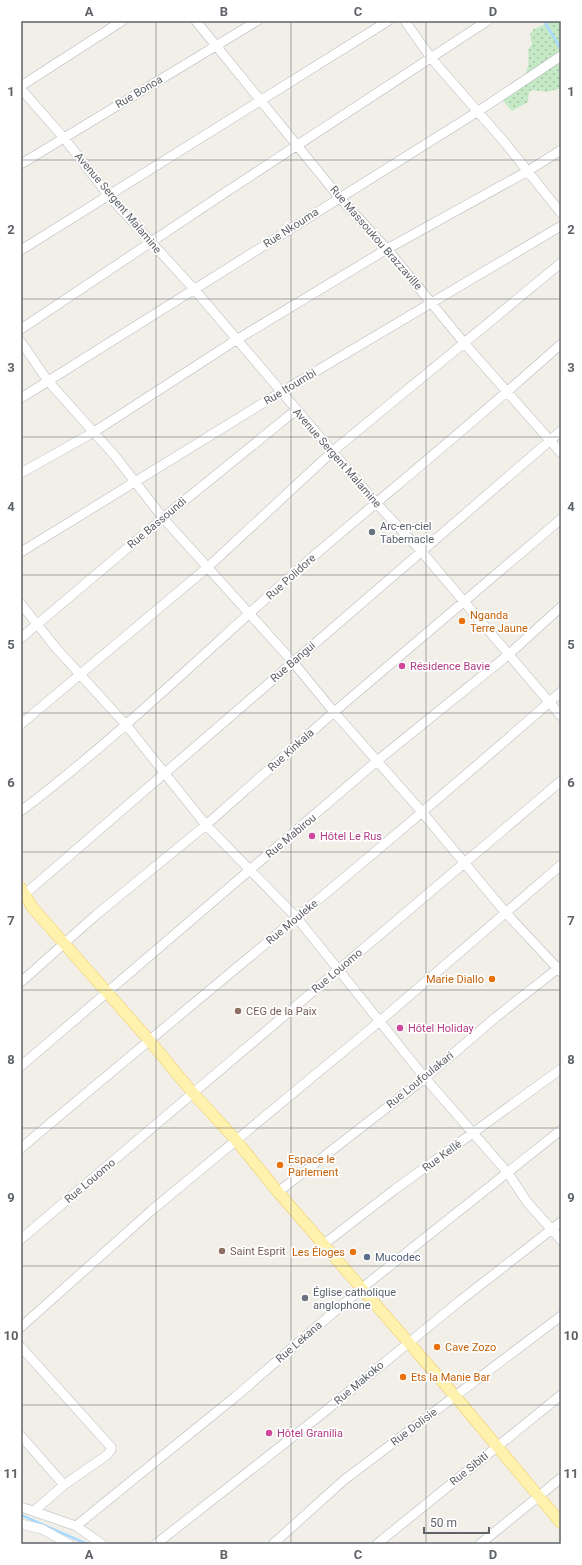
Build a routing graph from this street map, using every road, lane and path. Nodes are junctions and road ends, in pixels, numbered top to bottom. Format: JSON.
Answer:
{"nodes":[{"id":1,"x":122,"y":21,"type":"edge"},
{"id":2,"x":196,"y":21,"type":"edge"},
{"id":3,"x":257,"y":21,"type":"edge"},
{"id":4,"x":388,"y":21,"type":"edge"},
{"id":5,"x":405,"y":21,"type":"edge"},
{"id":6,"x":487,"y":21,"type":"edge"},
{"id":7,"x":216,"y":46,"type":"junction"},
{"id":8,"x":561,"y":56,"type":"edge"},
{"id":9,"x":431,"y":58,"type":"junction"},
{"id":10,"x":21,"y":87,"type":"edge"},
{"id":11,"x":261,"y":99,"type":"junction"},
{"id":12,"x":476,"y":112,"type":"junction"},
{"id":13,"x":64,"y":138,"type":"junction"},
{"id":14,"x":298,"y":146,"type":"junction"},
{"id":15,"x":561,"y":150,"type":"edge"},
{"id":16,"x":21,"y":164,"type":"edge"},
{"id":17,"x":528,"y":171,"type":"junction"},
{"id":18,"x":109,"y":196,"type":"junction"},
{"id":19,"x":339,"y":197,"type":"junction"},
{"id":20,"x":561,"y":213,"type":"edge"},
{"id":21,"x":561,"y":226,"type":"edge"},
{"id":22,"x":150,"y":242,"type":"junction"},
{"id":23,"x":387,"y":249,"type":"junction"},
{"id":24,"x":21,"y":250,"type":"edge"},
{"id":25,"x":561,"y":263,"type":"edge"},
{"id":26,"x":194,"y":289,"type":"junction"},
{"id":27,"x":433,"y":303,"type":"junction"},
{"id":28,"x":21,"y":330,"type":"edge"},
{"id":29,"x":236,"y":340,"type":"junction"},
{"id":30,"x":21,"y":342,"type":"edge"},
{"id":31,"x":465,"y":344,"type":"junction"},
{"id":32,"x":561,"y":344,"type":"edge"},
{"id":33,"x":48,"y":381,"type":"junction"},
{"id":34,"x":281,"y":392,"type":"junction"},
{"id":35,"x":508,"y":392,"type":"junction"},
{"id":36,"x":21,"y":398,"type":"edge"},
{"id":37,"x":296,"y":410,"type":"junction"},
{"id":38,"x":561,"y":431,"type":"edge"},
{"id":39,"x":94,"y":432,"type":"junction"},
{"id":40,"x":550,"y":440,"type":"junction"},
{"id":41,"x":332,"y":451,"type":"junction"},
{"id":42,"x":561,"y":453,"type":"edge"},
{"id":43,"x":21,"y":473,"type":"edge"},
{"id":44,"x":135,"y":481,"type":"junction"},
{"id":45,"x":377,"y":504,"type":"junction"},
{"id":46,"x":163,"y":518,"type":"junction"},
{"id":47,"x":561,"y":519,"type":"edge"},
{"id":48,"x":21,"y":552,"type":"edge"},
{"id":49,"x":422,"y":552,"type":"junction"},
{"id":50,"x":208,"y":567,"type":"junction"},
{"id":51,"x":464,"y":601,"type":"junction"},
{"id":52,"x":21,"y":604,"type":"edge"},
{"id":53,"x":561,"y":607,"type":"edge"},
{"id":54,"x":249,"y":615,"type":"junction"},
{"id":55,"x":37,"y":625,"type":"junction"},
{"id":56,"x":21,"y":638,"type":"edge"},
{"id":57,"x":508,"y":655,"type":"junction"},
{"id":58,"x":293,"y":662,"type":"junction"},
{"id":59,"x":80,"y":673,"type":"junction"},
{"id":60,"x":561,"y":692,"type":"edge"},
{"id":61,"x":549,"y":702,"type":"junction"},
{"id":62,"x":334,"y":712,"type":"junction"},
{"id":63,"x":561,"y":716,"type":"edge"},
{"id":64,"x":21,"y":724,"type":"edge"},
{"id":65,"x":127,"y":726,"type":"junction"},
{"id":66,"x":377,"y":761,"type":"junction"},
{"id":67,"x":166,"y":773,"type":"junction"},
{"id":68,"x":561,"y":781,"type":"edge"},
{"id":69,"x":21,"y":810,"type":"edge"},
{"id":70,"x":422,"y":812,"type":"junction"},
{"id":71,"x":206,"y":825,"type":"junction"},
{"id":72,"x":465,"y":863,"type":"junction"},
{"id":73,"x":561,"y":865,"type":"edge"},
{"id":74,"x":250,"y":871,"type":"junction"},
{"id":75,"x":22,"y":892,"type":"edge"},
{"id":76,"x":506,"y":913,"type":"junction"},
{"id":77,"x":297,"y":918,"type":"junction"},
{"id":78,"x":64,"y":943,"type":"junction"},
{"id":79,"x":560,"y":969,"type":"edge"},
{"id":80,"x":337,"y":970,"type":"junction"},
{"id":81,"x":21,"y":982,"type":"edge"},
{"id":82,"x":107,"y":993,"type":"junction"},
{"id":83,"x":380,"y":1021,"type":"junction"},
{"id":84,"x":149,"y":1040,"type":"junction"},
{"id":85,"x":21,"y":1066,"type":"edge"},
{"id":86,"x":561,"y":1069,"type":"edge"},
{"id":87,"x":425,"y":1078,"type":"junction"},
{"id":88,"x":192,"y":1092,"type":"junction"},
{"id":89,"x":561,"y":1130,"type":"edge"},
{"id":90,"x":473,"y":1132,"type":"junction"},
{"id":91,"x":235,"y":1139,"type":"junction"},
{"id":92,"x":21,"y":1148,"type":"edge"},
{"id":93,"x":508,"y":1172,"type":"junction"},
{"id":94,"x":278,"y":1192,"type":"junction"},
{"id":95,"x":561,"y":1222,"type":"edge"},
{"id":96,"x":552,"y":1230,"type":"junction"},
{"id":97,"x":23,"y":1234,"type":"edge"},
{"id":98,"x":561,"y":1240,"type":"edge"},
{"id":99,"x":324,"y":1244,"type":"junction"},
{"id":100,"x":362,"y":1288,"type":"junction"},
{"id":101,"x":561,"y":1316,"type":"edge"},
{"id":102,"x":21,"y":1327,"type":"edge"},
{"id":103,"x":407,"y":1343,"type":"junction"},
{"id":104,"x":21,"y":1347,"type":"edge"},
{"id":105,"x":561,"y":1395,"type":"edge"},
{"id":106,"x":455,"y":1396,"type":"junction"},
{"id":107,"x":21,"y":1436,"type":"edge"},
{"id":108,"x":497,"y":1446,"type":"junction"},
{"id":109,"x":561,"y":1478,"type":"edge"},
{"id":110,"x":64,"y":1485,"type":"junction"},
{"id":111,"x":538,"y":1495,"type":"junction"},
{"id":112,"x":21,"y":1507,"type":"edge"},
{"id":113,"x":34,"y":1511,"type":"junction"},
{"id":114,"x":561,"y":1523,"type":"edge"},
{"id":115,"x":21,"y":1524,"type":"edge"},
{"id":116,"x":76,"y":1526,"type":"junction"},
{"id":117,"x":55,"y":1541,"type":"edge"},
{"id":118,"x":69,"y":1544,"type":"edge"},
{"id":119,"x":102,"y":1544,"type":"edge"},
{"id":120,"x":156,"y":1544,"type":"edge"},
{"id":121,"x":273,"y":1544,"type":"edge"},
{"id":122,"x":377,"y":1544,"type":"edge"},
{"id":123,"x":480,"y":1544,"type":"edge"}],
"edges":[{"from":1,"to":10,"type":"street"},
{"from":2,"to":7,"type":"street","name":"Rue Massoukou Brazzaville"},
{"from":3,"to":7,"type":"street","name":"Rue Bonoa"},
{"from":4,"to":11,"type":"street"},
{"from":5,"to":9,"type":"street"},
{"from":6,"to":9,"type":"street"},
{"from":7,"to":11,"type":"street","name":"Rue Massoukou Brazzaville"},
{"from":7,"to":13,"type":"street","name":"Rue Bonoa"},
{"from":8,"to":12,"type":"street","name":"Rue Nkouma"},
{"from":9,"to":12,"type":"street"},
{"from":9,"to":14,"type":"street"},
{"from":10,"to":13,"type":"street","name":"Avenue Sergent Malamine"},
{"from":11,"to":14,"type":"street","name":"Rue Massoukou Brazzaville"},
{"from":11,"to":18,"type":"street"},
{"from":12,"to":17,"type":"street"},
{"from":12,"to":19,"type":"street","name":"Rue Nkouma"},
{"from":13,"to":16,"type":"street","name":"Rue Bonoa"},
{"from":13,"to":18,"type":"street","name":"Avenue Sergent Malamine"},
{"from":14,"to":19,"type":"street","name":"Rue Massoukou Brazzaville"},
{"from":14,"to":22,"type":"street"},
{"from":15,"to":17,"type":"street"},
{"from":17,"to":20,"type":"street"},
{"from":17,"to":23,"type":"street"},
{"from":18,"to":22,"type":"street","name":"Avenue Sergent Malamine"},
{"from":18,"to":24,"type":"street"},
{"from":19,"to":23,"type":"street","name":"Rue Massoukou Brazzaville"},
{"from":19,"to":26,"type":"street","name":"Rue Nkouma"},
{"from":21,"to":27,"type":"street","name":"Rue Itoumbi"},
{"from":22,"to":26,"type":"street","name":"Avenue Sergent Malamine"},
{"from":22,"to":28,"type":"street"},
{"from":23,"to":27,"type":"street","name":"Rue Massoukou Brazzaville"},
{"from":23,"to":29,"type":"street"},
{"from":25,"to":31,"type":"street"},
{"from":26,"to":29,"type":"street","name":"Avenue Sergent Malamine"},
{"from":26,"to":33,"type":"street","name":"Rue Nkouma"},
{"from":27,"to":31,"type":"street","name":"Rue Massoukou Brazzaville"},
{"from":27,"to":34,"type":"street","name":"Rue Itoumbi"},
{"from":29,"to":34,"type":"street","name":"Avenue Sergent Malamine"},
{"from":29,"to":39,"type":"street"},
{"from":30,"to":33,"type":"street"},
{"from":31,"to":35,"type":"street","name":"Rue Massoukou Brazzaville"},
{"from":31,"to":41,"type":"street"},
{"from":32,"to":35,"type":"street","name":"Rue Polidore"},
{"from":33,"to":36,"type":"street","name":"Rue Nkouma"},
{"from":33,"to":39,"type":"street"},
{"from":34,"to":37,"type":"street","name":"Avenue Sergent Malamine"},
{"from":34,"to":44,"type":"street","name":"Rue Itoumbi"},
{"from":35,"to":40,"type":"street","name":"Rue Massoukou Brazzaville"},
{"from":35,"to":45,"type":"street","name":"Rue Polidore"},
{"from":37,"to":41,"type":"street","name":"Avenue Sergent Malamine"},
{"from":37,"to":46,"type":"street","name":"Rue Bassoundi"},
{"from":38,"to":40,"type":"street","name":"Rue Bangui"},
{"from":39,"to":43,"type":"street"},
{"from":39,"to":44,"type":"street"},
{"from":40,"to":42,"type":"street","name":"Rue Massoukou Brazzaville"},
{"from":40,"to":49,"type":"street","name":"Rue Bangui"},
{"from":41,"to":45,"type":"street","name":"Avenue Sergent Malamine"},
{"from":41,"to":50,"type":"street"},
{"from":44,"to":46,"type":"street"},
{"from":44,"to":48,"type":"street","name":"Rue Itoumbi"},
{"from":45,"to":49,"type":"street","name":"Avenue Sergent Malamine"},
{"from":45,"to":54,"type":"street","name":"Rue Polidore"},
{"from":46,"to":50,"type":"street"},
{"from":46,"to":55,"type":"street","name":"Rue Bassoundi"},
{"from":47,"to":51,"type":"street","name":"Rue Kinkala"},
{"from":49,"to":51,"type":"street","name":"Avenue Sergent Malamine"},
{"from":49,"to":58,"type":"street","name":"Rue Bangui"},
{"from":50,"to":54,"type":"street"},
{"from":50,"to":59,"type":"street"},
{"from":51,"to":57,"type":"street","name":"Avenue Sergent Malamine"},
{"from":51,"to":62,"type":"street","name":"Rue Kinkala"},
{"from":52,"to":55,"type":"street"},
{"from":53,"to":57,"type":"street","name":"Rue Mabirou"},
{"from":54,"to":58,"type":"street"},
{"from":54,"to":65,"type":"street","name":"Rue Polidore"},
{"from":55,"to":56,"type":"street","name":"Rue Bassoundi"},
{"from":55,"to":59,"type":"street"},
{"from":57,"to":61,"type":"street","name":"Avenue Sergent Malamine"},
{"from":57,"to":66,"type":"street","name":"Rue Mabirou"},
{"from":58,"to":62,"type":"street"},
{"from":58,"to":67,"type":"street","name":"Rue Bangui"},
{"from":59,"to":64,"type":"street"},
{"from":59,"to":65,"type":"street"},
{"from":60,"to":61,"type":"street","name":"Rue Mouleke"},
{"from":61,"to":63,"type":"street","name":"Avenue Sergent Malamine"},
{"from":61,"to":70,"type":"street","name":"Rue Mouleke"},
{"from":62,"to":66,"type":"street"},
{"from":62,"to":71,"type":"street","name":"Rue Kinkala"},
{"from":65,"to":67,"type":"street"},
{"from":65,"to":69,"type":"street","name":"Rue Polidore"},
{"from":66,"to":70,"type":"street"},
{"from":66,"to":74,"type":"street","name":"Rue Mabirou"},
{"from":67,"to":71,"type":"street"},
{"from":67,"to":75,"type":"street","name":"Rue Bangui"},
{"from":68,"to":72,"type":"street","name":"Rue Louomo"},
{"from":70,"to":72,"type":"street"},
{"from":70,"to":77,"type":"street","name":"Rue Mouleke"},
{"from":71,"to":74,"type":"street"},
{"from":71,"to":78,"type":"street","name":"Rue Kinkala"},
{"from":72,"to":76,"type":"street"},
{"from":72,"to":80,"type":"street","name":"Rue Louomo"},
{"from":73,"to":76,"type":"street"},
{"from":74,"to":77,"type":"street"},
{"from":74,"to":82,"type":"street","name":"Rue Mabirou"},
{"from":75,"to":78,"type":"main road"},
{"from":76,"to":79,"type":"street"},
{"from":76,"to":83,"type":"street"},
{"from":77,"to":80,"type":"street"},
{"from":77,"to":84,"type":"street","name":"Rue Mouleke"},
{"from":78,"to":81,"type":"street","name":"Rue Kinkala"},
{"from":78,"to":82,"type":"main road"},
{"from":79,"to":87,"type":"street","name":"Rue Loufoulakari"},
{"from":80,"to":83,"type":"street"},
{"from":80,"to":88,"type":"street","name":"Rue Louomo"},
{"from":82,"to":84,"type":"main road"},
{"from":82,"to":85,"type":"street","name":"Rue Mabirou"},
{"from":83,"to":87,"type":"street"},
{"from":83,"to":91,"type":"street"},
{"from":84,"to":88,"type":"main road"},
{"from":84,"to":92,"type":"street","name":"Rue Mouleke"},
{"from":86,"to":90,"type":"street","name":"Rue Kellé"},
{"from":87,"to":90,"type":"street"},
{"from":87,"to":94,"type":"street","name":"Rue Loufoulakari"},
{"from":88,"to":91,"type":"main road"},
{"from":88,"to":97,"type":"street","name":"Rue Louomo"},
{"from":89,"to":93,"type":"street","name":"Rue Lekana"},
{"from":90,"to":93,"type":"street"},
{"from":90,"to":99,"type":"street","name":"Rue Kellé"},
{"from":91,"to":94,"type":"main road"},
{"from":91,"to":102,"type":"street"},
{"from":93,"to":96,"type":"street"},
{"from":93,"to":100,"type":"street","name":"Rue Lekana"},
{"from":94,"to":99,"type":"main road"},
{"from":95,"to":96,"type":"street","name":"Rue Makoko"},
{"from":96,"to":98,"type":"street"},
{"from":96,"to":103,"type":"street","name":"Rue Makoko"},
{"from":99,"to":100,"type":"main road"},
{"from":100,"to":103,"type":"main road"},
{"from":100,"to":116,"type":"street","name":"Rue Lekana"},
{"from":101,"to":106,"type":"street","name":"Rue Dolisie"},
{"from":103,"to":106,"type":"main road"},
{"from":103,"to":120,"type":"street","name":"Rue Makoko"},
{"from":104,"to":110,"type":"street"},
{"from":105,"to":108,"type":"street","name":"Rue Sibiti"},
{"from":106,"to":108,"type":"main road"},
{"from":106,"to":121,"type":"street","name":"Rue Dolisie"},
{"from":107,"to":110,"type":"street"},
{"from":108,"to":111,"type":"main road"},
{"from":108,"to":122,"type":"street","name":"Rue Sibiti"},
{"from":109,"to":111,"type":"street"},
{"from":110,"to":113,"type":"street"},
{"from":111,"to":114,"type":"main road"},
{"from":111,"to":123,"type":"street"},
{"from":112,"to":113,"type":"street"},
{"from":113,"to":116,"type":"street"},
{"from":115,"to":117,"type":"street"},
{"from":116,"to":119,"type":"street"},
{"from":117,"to":118,"type":"street"}]}
